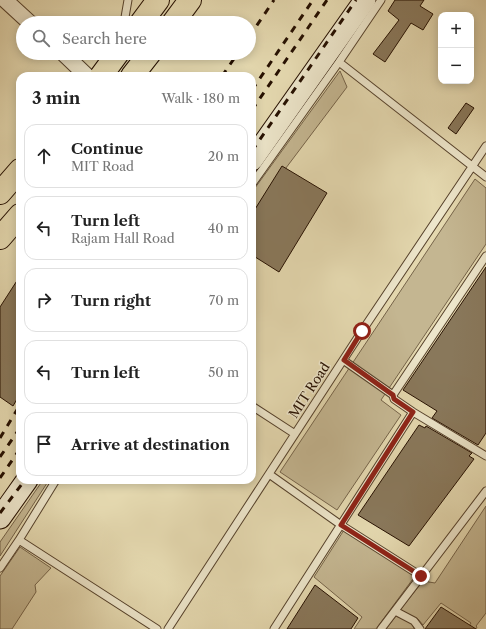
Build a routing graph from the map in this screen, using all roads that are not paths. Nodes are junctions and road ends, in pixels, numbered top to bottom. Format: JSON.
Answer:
{"nodes":[{"id":1,"x":5,"y":0,"type":"edge"},
{"id":2,"x":128,"y":0,"type":"edge"},
{"id":3,"x":158,"y":0,"type":"edge"},
{"id":4,"x":190,"y":0,"type":"edge"},
{"id":5,"x":365,"y":0,"type":"edge"},
{"id":6,"x":381,"y":0,"type":"edge"},
{"id":7,"x":22,"y":16,"type":"edge"},
{"id":8,"x":125,"y":16,"type":"edge"},
{"id":9,"x":146,"y":16,"type":"edge"},
{"id":10,"x":178,"y":16,"type":"edge"},
{"id":11,"x":70,"y":60,"type":"edge"},
{"id":12,"x":113,"y":60,"type":"edge"},
{"id":13,"x":145,"y":60,"type":"edge"},
{"id":14,"x":339,"y":62,"type":"junction"},
{"id":15,"x":83,"y":72,"type":"edge"},
{"id":16,"x":104,"y":72,"type":"edge"},
{"id":17,"x":135,"y":72,"type":"edge"},
{"id":18,"x":486,"y":146,"type":"edge"},
{"id":19,"x":256,"y":154,"type":"edge"},
{"id":20,"x":472,"y":167,"type":"junction"},
{"id":21,"x":16,"y":175,"type":"edge"},
{"id":22,"x":486,"y":177,"type":"edge"},
{"id":23,"x":256,"y":178,"type":"edge"},
{"id":24,"x":0,"y":194,"type":"edge"},
{"id":25,"x":16,"y":220,"type":"edge"},
{"id":26,"x":0,"y":238,"type":"edge"},
{"id":27,"x":486,"y":256,"type":"edge"},
{"id":28,"x":344,"y":360,"type":"junction"},
{"id":29,"x":393,"y":395,"type":"junction"},
{"id":30,"x":256,"y":409,"type":"edge"},
{"id":31,"x":413,"y":412,"type":"junction"},
{"id":32,"x":294,"y":434,"type":"junction"},
{"id":33,"x":486,"y":456,"type":"edge"},
{"id":34,"x":269,"y":474,"type":"junction"},
{"id":35,"x":24,"y":484,"type":"edge"},
{"id":36,"x":54,"y":484,"type":"edge"},
{"id":37,"x":486,"y":492,"type":"edge"},
{"id":38,"x":0,"y":518,"type":"edge"},
{"id":39,"x":341,"y":525,"type":"junction"},
{"id":40,"x":19,"y":540,"type":"junction"},
{"id":41,"x":0,"y":568,"type":"edge"},
{"id":42,"x":421,"y":576,"type":"junction"},
{"id":43,"x":395,"y":611,"type":"junction"},
{"id":44,"x":157,"y":629,"type":"edge"},
{"id":45,"x":168,"y":629,"type":"edge"},
{"id":46,"x":274,"y":629,"type":"edge"},
{"id":47,"x":381,"y":629,"type":"edge"},
{"id":48,"x":420,"y":629,"type":"edge"}],
"edges":[{"from":1,"to":7,"type":"street"},
{"from":2,"to":8,"type":"lane"},
{"from":3,"to":9,"type":"main road"},
{"from":4,"to":10,"type":"main road"},
{"from":5,"to":19,"type":"street"},
{"from":6,"to":14,"type":"lane"},
{"from":11,"to":15,"type":"street"},
{"from":12,"to":16,"type":"main road"},
{"from":13,"to":17,"type":"main road"},
{"from":14,"to":20,"type":"lane"},
{"from":14,"to":23,"type":"lane"},
{"from":18,"to":20,"type":"lane","name":"MIT Road"},
{"from":20,"to":22,"type":"lane"},
{"from":20,"to":28,"type":"lane","name":"MIT Road"},
{"from":21,"to":24,"type":"main road"},
{"from":25,"to":26,"type":"main road"},
{"from":27,"to":29,"type":"lane"},
{"from":28,"to":29,"type":"lane"},
{"from":28,"to":32,"type":"lane","name":"MIT Road"},
{"from":29,"to":31,"type":"lane"},
{"from":30,"to":32,"type":"lane"},
{"from":31,"to":33,"type":"lane"},
{"from":31,"to":39,"type":"lane"},
{"from":32,"to":34,"type":"lane","name":"MIT Road"},
{"from":34,"to":39,"type":"lane"},
{"from":34,"to":45,"type":"lane","name":"MIT Road"},
{"from":35,"to":38,"type":"street"},
{"from":36,"to":40,"type":"lane"},
{"from":37,"to":42,"type":"lane"},
{"from":39,"to":42,"type":"lane"},
{"from":39,"to":46,"type":"lane"},
{"from":40,"to":41,"type":"lane"},
{"from":40,"to":44,"type":"lane"},
{"from":42,"to":43,"type":"lane"},
{"from":43,"to":47,"type":"lane"},
{"from":43,"to":48,"type":"lane"}]}
